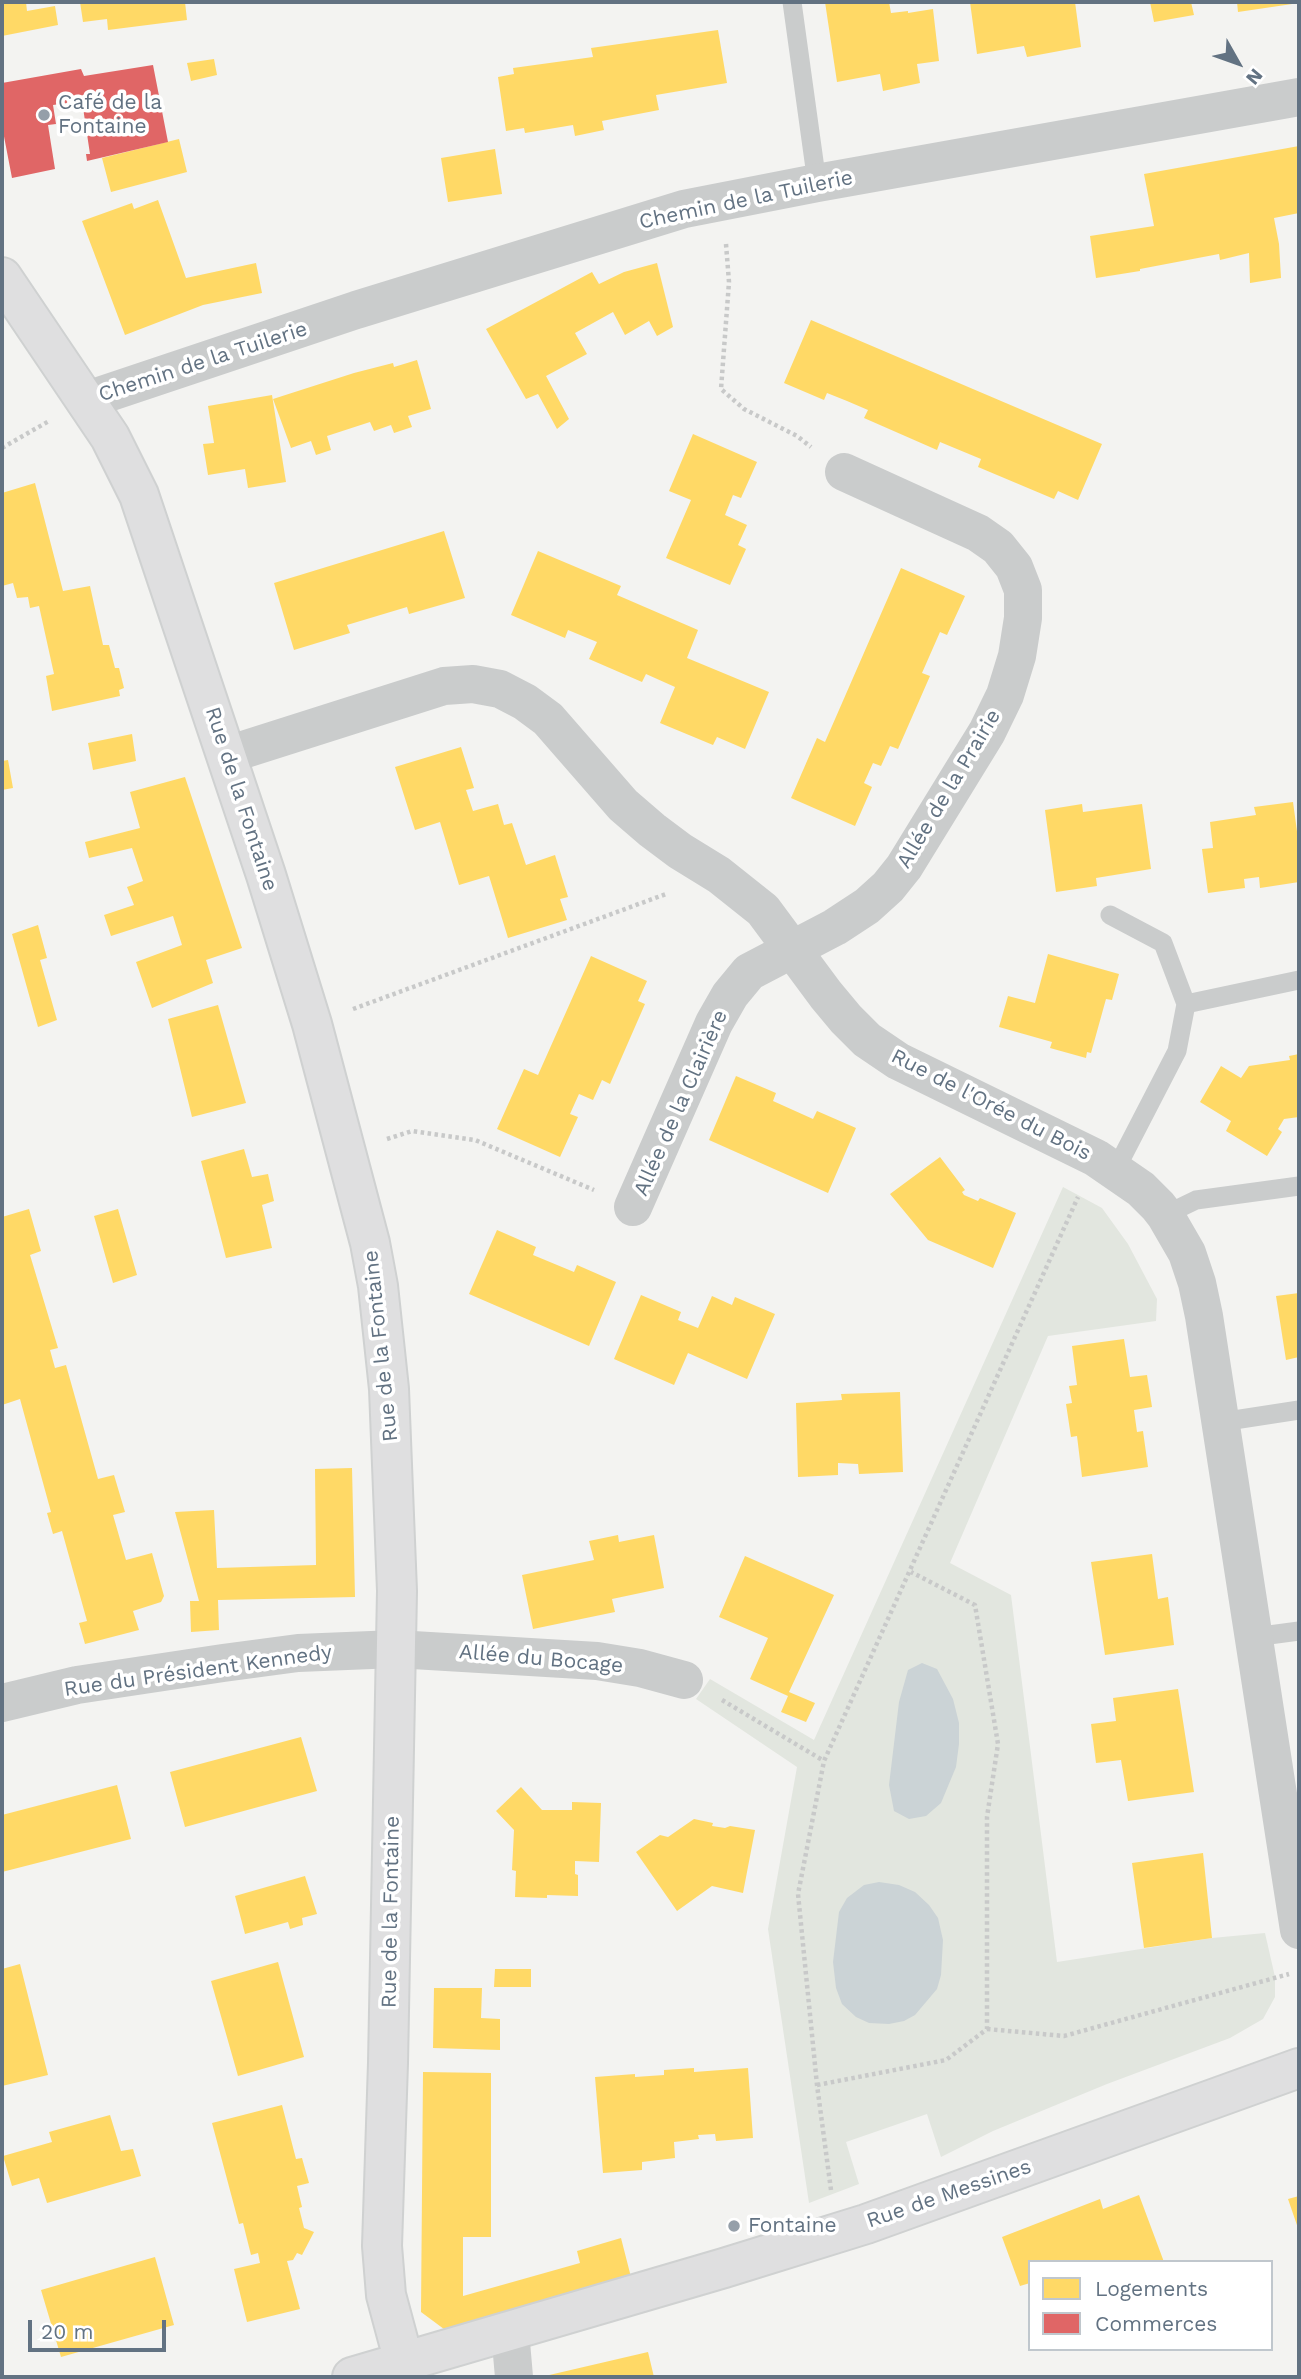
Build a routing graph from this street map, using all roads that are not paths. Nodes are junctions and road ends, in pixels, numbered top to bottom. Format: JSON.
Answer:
{"nodes":[{"id":1,"x":792,"y":2,"type":"edge"},
{"id":2,"x":1299,"y":97,"type":"edge"},
{"id":3,"x":817,"y":183,"type":"junction"},
{"id":4,"x":2,"y":277,"type":"edge"},
{"id":5,"x":87,"y":400,"type":"junction"},
{"id":6,"x":844,"y":472,"type":"road end"},
{"id":7,"x":227,"y":755,"type":"junction"},
{"id":8,"x":1110,"y":915,"type":"dead end"},
{"id":9,"x":793,"y":948,"type":"junction"},
{"id":10,"x":1299,"y":980,"type":"edge"},
{"id":11,"x":1186,"y":1004,"type":"junction"},
{"id":12,"x":1105,"y":1164,"type":"junction"},
{"id":13,"x":1299,"y":1186,"type":"edge"},
{"id":14,"x":633,"y":1207,"type":"road end"},
{"id":15,"x":1165,"y":1214,"type":"junction"},
{"id":16,"x":1299,"y":1410,"type":"edge"},
{"id":17,"x":1221,"y":1422,"type":"junction"},
{"id":18,"x":1299,"y":1631,"type":"edge"},
{"id":19,"x":1254,"y":1637,"type":"junction"},
{"id":20,"x":396,"y":1648,"type":"junction"},
{"id":21,"x":684,"y":1680,"type":"road end"},
{"id":22,"x":4,"y":1693,"type":"edge"},
{"id":23,"x":1294,"y":1860,"type":"edge"},
{"id":24,"x":1299,"y":1930,"type":"edge"},
{"id":25,"x":1299,"y":2068,"type":"edge"},
{"id":26,"x":510,"y":2331,"type":"junction"},
{"id":27,"x":404,"y":2362,"type":"junction"},
{"id":28,"x":352,"y":2377,"type":"edge"},
{"id":29,"x":514,"y":2377,"type":"edge"}],
"edges":[{"from":1,"to":3,"type":"lane"},
{"from":2,"to":3,"type":"street","name":"Chemin de la Tuilerie"},
{"from":3,"to":5,"type":"street","name":"Chemin de la Tuilerie"},
{"from":4,"to":5,"type":"street","name":"Rue de la Fontaine"},
{"from":5,"to":7,"type":"street","name":"Rue de la Fontaine"},
{"from":6,"to":9,"type":"street","name":"Allée de la Prairie"},
{"from":7,"to":9,"type":"street","name":"Rue de l'Orée du Bois"},
{"from":7,"to":20,"type":"street","name":"Rue de la Fontaine"},
{"from":8,"to":11,"type":"lane"},
{"from":9,"to":12,"type":"street","name":"Rue de l'Orée du Bois"},
{"from":9,"to":14,"type":"street","name":"Allée de la Clairière"},
{"from":10,"to":11,"type":"lane"},
{"from":11,"to":12,"type":"lane","name":"Rue de l'Orée du Bois"},
{"from":12,"to":15,"type":"street","name":"Rue de l'Orée du Bois"},
{"from":13,"to":15,"type":"lane"},
{"from":15,"to":17,"type":"street","name":"Rue de l'Orée du Bois"},
{"from":16,"to":17,"type":"lane"},
{"from":17,"to":19,"type":"street","name":"Rue de l'Orée du Bois"},
{"from":18,"to":19,"type":"lane"},
{"from":19,"to":23,"type":"street","name":"Rue de l'Orée du Bois"},
{"from":20,"to":21,"type":"street","name":"Allée du Bocage"},
{"from":20,"to":22,"type":"street","name":"Rue du Président Kennedy"},
{"from":20,"to":27,"type":"street","name":"Rue de la Fontaine"},
{"from":23,"to":24,"type":"street","name":"Rue de l'Orée du Bois"},
{"from":25,"to":26,"type":"street","name":"Rue de Messines"},
{"from":26,"to":27,"type":"street","name":"Rue de Messines"},
{"from":26,"to":29,"type":"street"},
{"from":27,"to":28,"type":"street","name":"Rue de Messines"}]}
